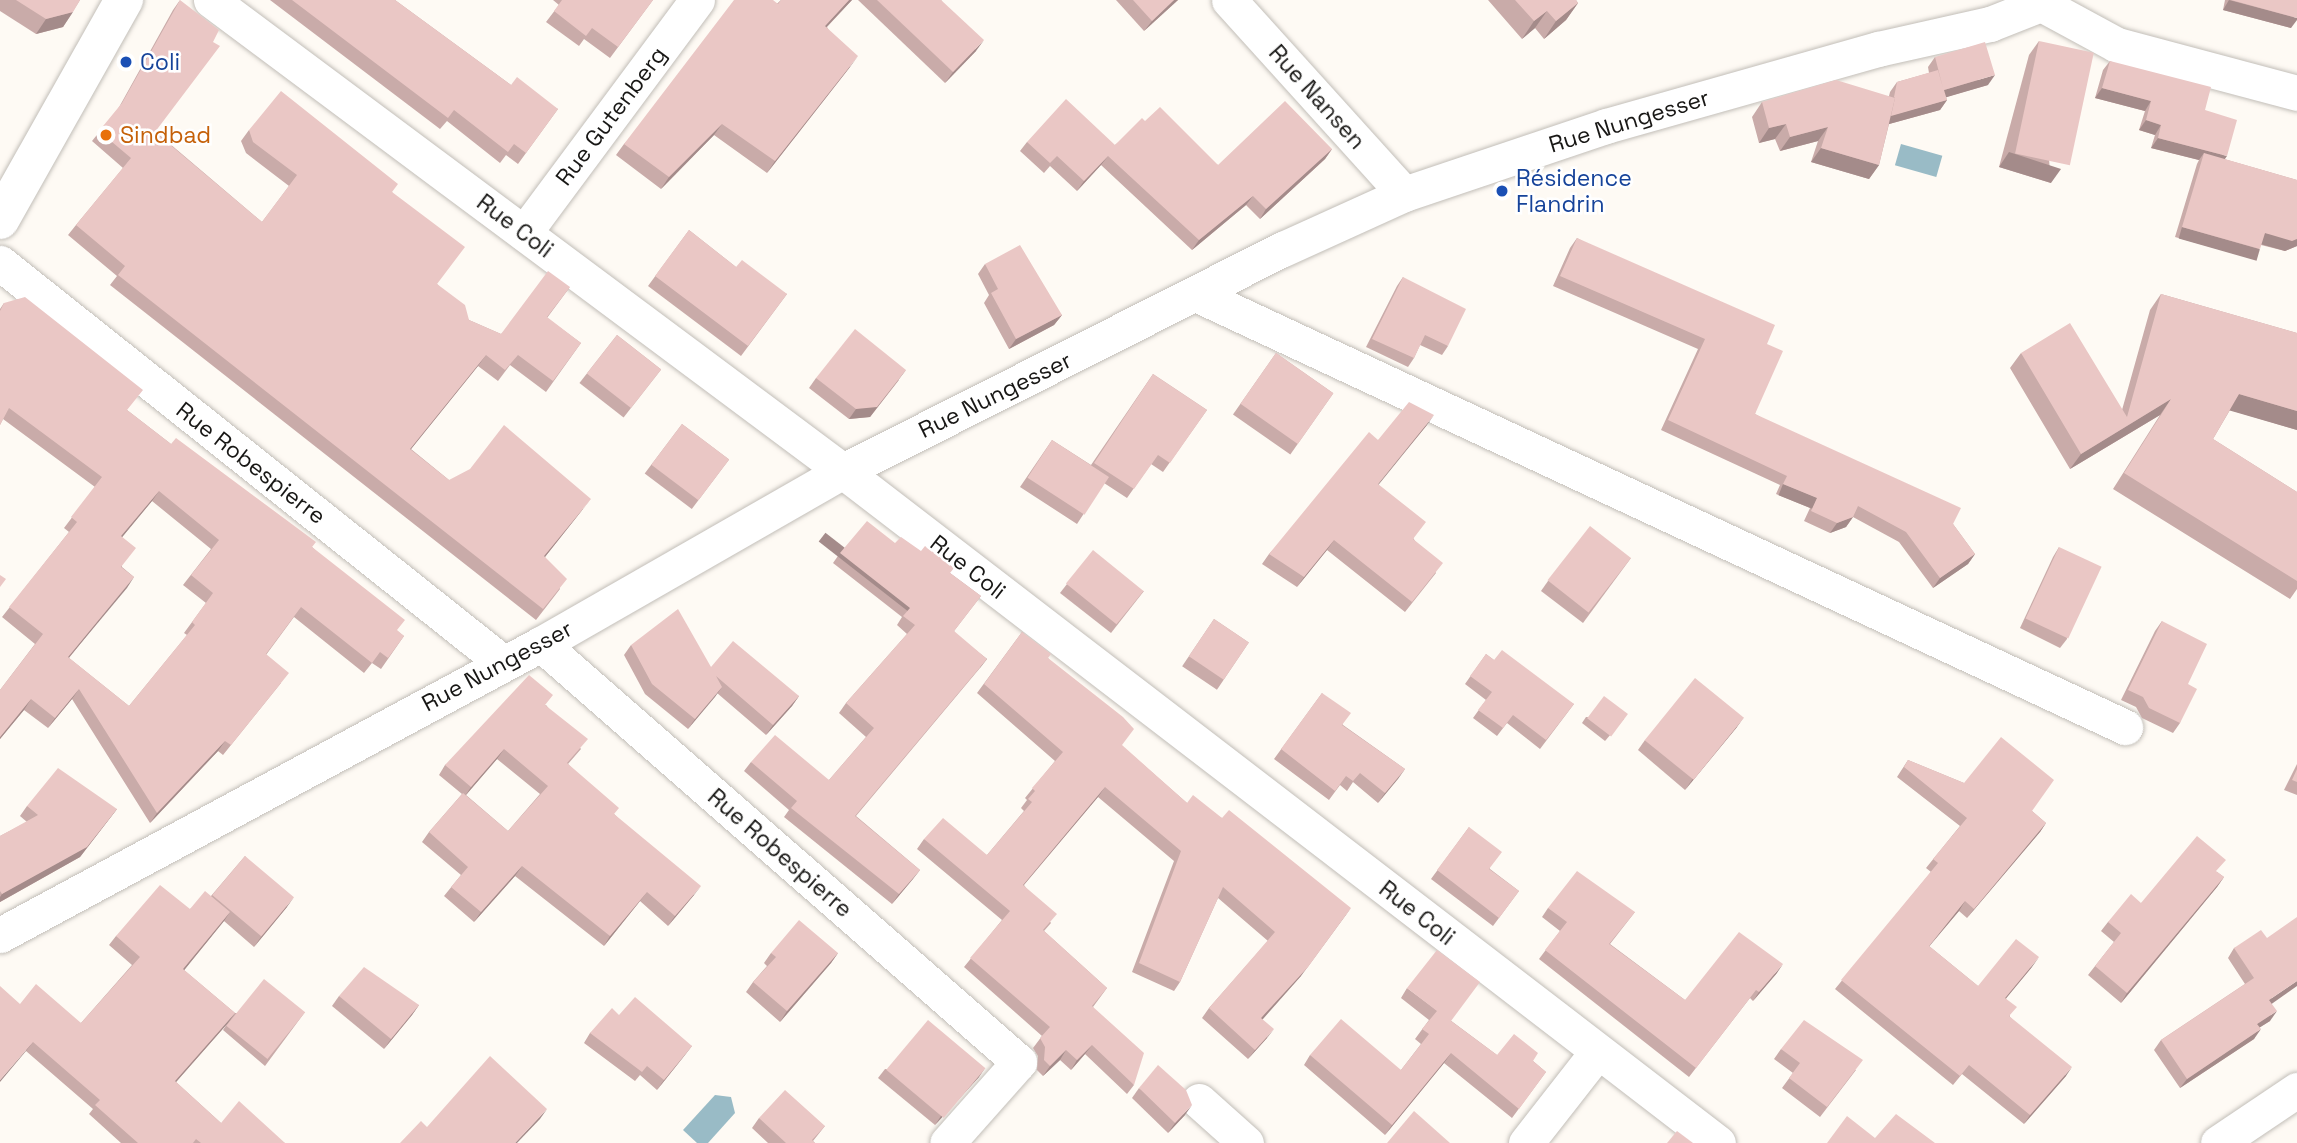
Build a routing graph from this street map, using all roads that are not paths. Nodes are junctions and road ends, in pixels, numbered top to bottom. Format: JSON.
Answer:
{"nodes":[{"id":1,"x":124,"y":0,"type":"edge"},
{"id":2,"x":211,"y":0,"type":"edge"},
{"id":3,"x":697,"y":0,"type":"edge"},
{"id":4,"x":1229,"y":0,"type":"edge"},
{"id":5,"x":2041,"y":1,"type":"edge"},
{"id":6,"x":2297,"y":93,"type":"edge"},
{"id":7,"x":1404,"y":194,"type":"junction"},
{"id":8,"x":0,"y":220,"type":"edge"},
{"id":9,"x":524,"y":233,"type":"junction"},
{"id":10,"x":0,"y":263,"type":"edge"},
{"id":11,"x":1198,"y":295,"type":"junction"},
{"id":12,"x":844,"y":471,"type":"junction"},
{"id":13,"x":541,"y":644,"type":"junction"},
{"id":14,"x":502,"y":662,"type":"junction"},
{"id":15,"x":2125,"y":727,"type":"dead end"},
{"id":16,"x":0,"y":935,"type":"edge"},
{"id":17,"x":1597,"y":1052,"type":"junction"},
{"id":18,"x":2297,"y":1090,"type":"edge"},
{"id":19,"x":1199,"y":1101,"type":"dead end"},
{"id":20,"x":960,"y":1138,"type":"edge"},
{"id":21,"x":1246,"y":1143,"type":"edge"},
{"id":22,"x":1526,"y":1143,"type":"edge"},
{"id":23,"x":1718,"y":1143,"type":"edge"},
{"id":24,"x":2218,"y":1143,"type":"edge"}],
"edges":[{"from":1,"to":8,"type":"main road"},
{"from":2,"to":9,"type":"street","name":"Rue Coli"},
{"from":3,"to":9,"type":"street","name":"Rue Gutenberg"},
{"from":4,"to":7,"type":"street","name":"Rue Nansen"},
{"from":5,"to":6,"type":"street"},
{"from":5,"to":7,"type":"street","name":"Rue Nungesser"},
{"from":7,"to":11,"type":"street","name":"Rue Nungesser"},
{"from":9,"to":12,"type":"street","name":"Rue Coli"},
{"from":10,"to":14,"type":"street","name":"Rue Robespierre"},
{"from":11,"to":12,"type":"street","name":"Rue Nungesser"},
{"from":11,"to":15,"type":"street"},
{"from":12,"to":13,"type":"street","name":"Rue Nungesser"},
{"from":12,"to":17,"type":"street","name":"Rue Coli"},
{"from":13,"to":14,"type":"street","name":"Rue Nungesser"},
{"from":13,"to":20,"type":"street","name":"Rue Robespierre"},
{"from":14,"to":16,"type":"street","name":"Rue Nungesser"},
{"from":17,"to":22,"type":"street"},
{"from":17,"to":23,"type":"street","name":"Rue Coli"},
{"from":18,"to":24,"type":"street"},
{"from":19,"to":21,"type":"street"}]}
